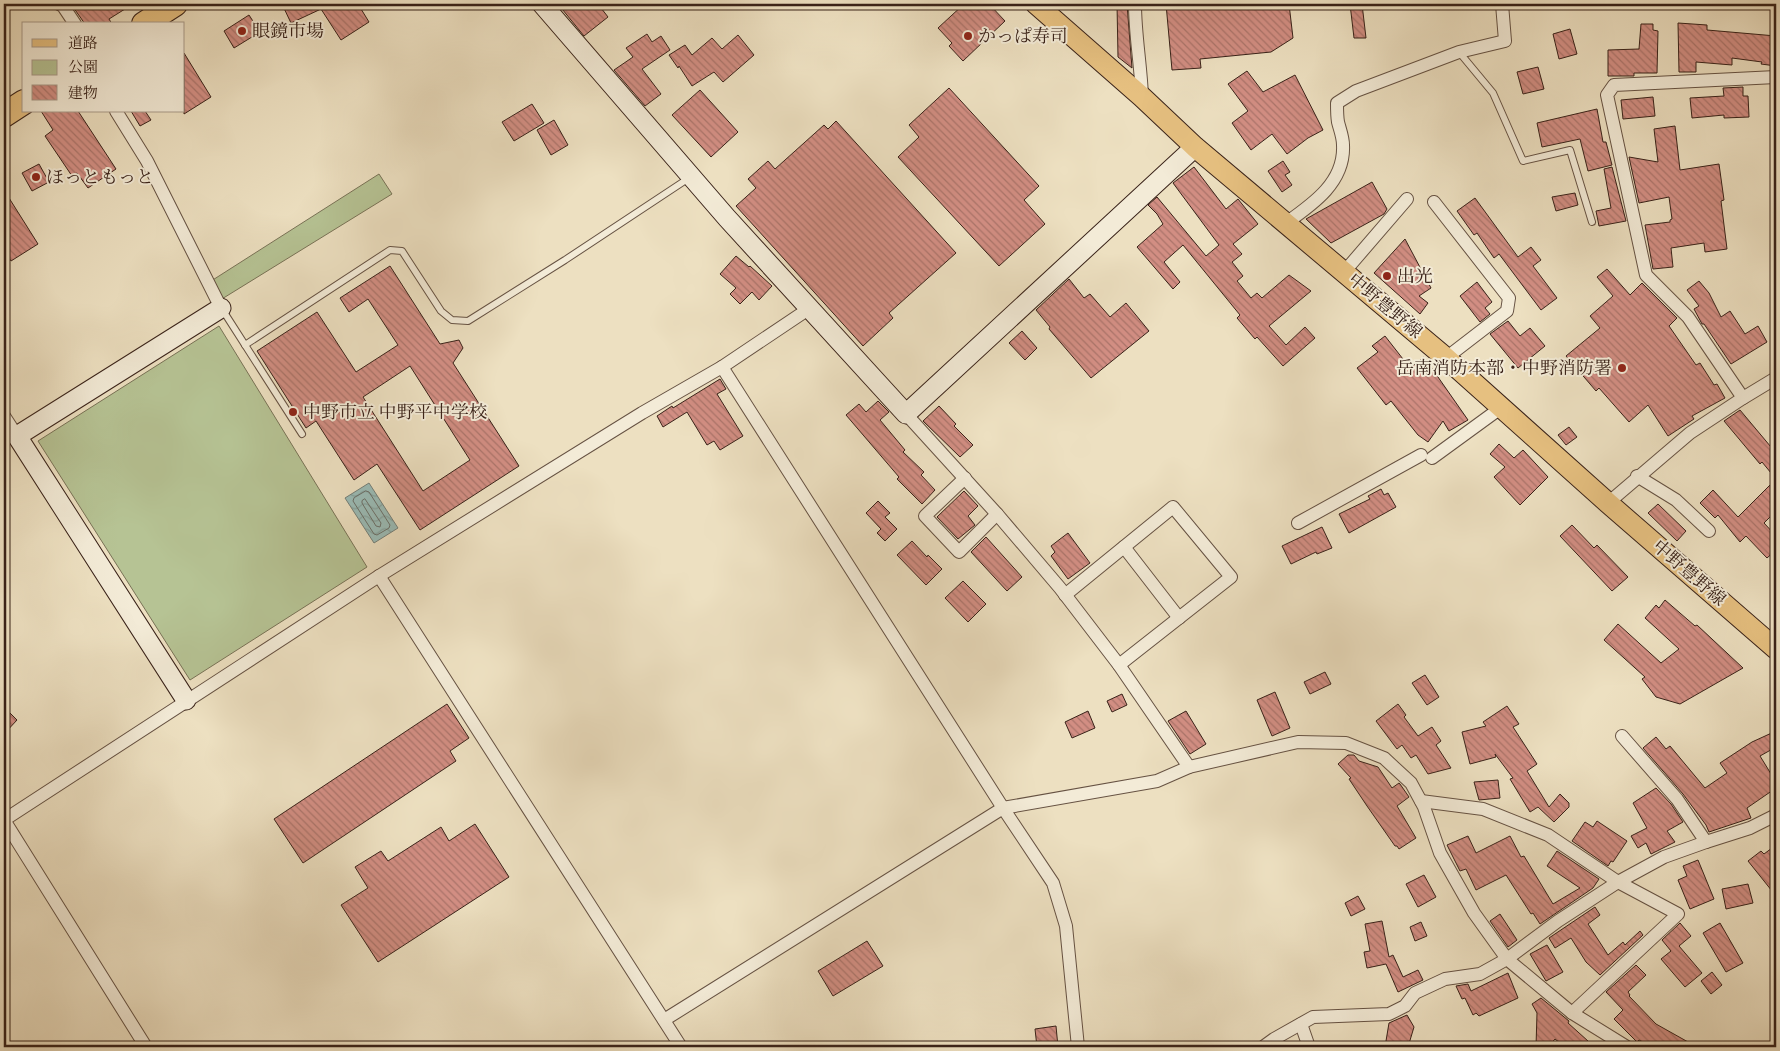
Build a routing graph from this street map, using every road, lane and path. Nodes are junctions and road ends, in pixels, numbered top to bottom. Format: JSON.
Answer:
{"nodes":[{"id":1,"x":59,"y":4,"type":"edge"},
{"id":2,"x":175,"y":4,"type":"edge"},
{"id":3,"x":542,"y":4,"type":"edge"},
{"id":4,"x":1036,"y":4,"type":"edge"},
{"id":5,"x":1135,"y":4,"type":"edge"},
{"id":6,"x":1502,"y":4,"type":"edge"},
{"id":7,"x":74,"y":22,"type":"edge"},
{"id":8,"x":147,"y":22,"type":"edge"},
{"id":9,"x":1458,"y":52,"type":"junction"},
{"id":10,"x":1776,"y":77,"type":"edge"},
{"id":11,"x":1142,"y":97,"type":"junction"},
{"id":12,"x":22,"y":103,"type":"edge"},
{"id":13,"x":117,"y":112,"type":"edge"},
{"id":14,"x":4,"y":115,"type":"edge"},
{"id":15,"x":1195,"y":146,"type":"junction"},
{"id":16,"x":692,"y":177,"type":"junction"},
{"id":17,"x":1407,"y":199,"type":"dead end"},
{"id":18,"x":1434,"y":202,"type":"dead end"},
{"id":19,"x":1592,"y":222,"type":"dead end"},
{"id":20,"x":1286,"y":223,"type":"junction"},
{"id":21,"x":1345,"y":271,"type":"junction"},
{"id":22,"x":221,"y":308,"type":"junction"},
{"id":23,"x":810,"y":308,"type":"junction"},
{"id":24,"x":245,"y":345,"type":"junction"},
{"id":25,"x":1446,"y":358,"type":"junction"},
{"id":26,"x":722,"y":367,"type":"junction"},
{"id":27,"x":1776,"y":378,"type":"edge"},
{"id":28,"x":1743,"y":398,"type":"junction"},
{"id":29,"x":1502,"y":407,"type":"junction"},
{"id":30,"x":906,"y":414,"type":"junction"},
{"id":31,"x":4,"y":416,"type":"edge"},
{"id":32,"x":302,"y":434,"type":"dead end"},
{"id":33,"x":17,"y":436,"type":"junction"},
{"id":34,"x":1637,"y":476,"type":"junction"},
{"id":35,"x":965,"y":478,"type":"junction"},
{"id":36,"x":1608,"y":503,"type":"junction"},
{"id":37,"x":998,"y":514,"type":"junction"},
{"id":38,"x":1298,"y":523,"type":"dead end"},
{"id":39,"x":1709,"y":531,"type":"dead end"},
{"id":40,"x":1124,"y":547,"type":"junction"},
{"id":41,"x":379,"y":576,"type":"junction"},
{"id":42,"x":1065,"y":595,"type":"junction"},
{"id":43,"x":1179,"y":618,"type":"junction"},
{"id":44,"x":1776,"y":649,"type":"edge"},
{"id":45,"x":1119,"y":665,"type":"junction"},
{"id":46,"x":186,"y":700,"type":"junction"},
{"id":47,"x":1622,"y":736,"type":"dead end"},
{"id":48,"x":1189,"y":767,"type":"junction"},
{"id":49,"x":1421,"y":801,"type":"junction"},
{"id":50,"x":1003,"y":808,"type":"junction"},
{"id":51,"x":1776,"y":815,"type":"edge"},
{"id":52,"x":4,"y":820,"type":"edge"},
{"id":53,"x":1706,"y":842,"type":"junction"},
{"id":54,"x":1618,"y":882,"type":"junction"},
{"id":55,"x":1507,"y":959,"type":"junction"},
{"id":56,"x":1572,"y":1013,"type":"junction"},
{"id":57,"x":664,"y":1020,"type":"junction"},
{"id":58,"x":1301,"y":1024,"type":"junction"},
{"id":59,"x":146,"y":1047,"type":"edge"},
{"id":60,"x":681,"y":1047,"type":"edge"},
{"id":61,"x":1078,"y":1047,"type":"edge"},
{"id":62,"x":1263,"y":1047,"type":"edge"},
{"id":63,"x":1309,"y":1047,"type":"edge"},
{"id":64,"x":1627,"y":1047,"type":"edge"}],
"edges":[{"from":1,"to":7,"type":"street"},
{"from":2,"to":8,"type":"highway"},
{"from":3,"to":16,"type":"street"},
{"from":4,"to":11,"type":"main road","name":"中野豊野線"},
{"from":5,"to":11,"type":"street"},
{"from":6,"to":9,"type":"street"},
{"from":9,"to":19,"type":"lane"},
{"from":9,"to":20,"type":"street"},
{"from":10,"to":28,"type":"street"},
{"from":11,"to":15,"type":"main road","name":"中野豊野線"},
{"from":12,"to":14,"type":"highway"},
{"from":13,"to":22,"type":"street"},
{"from":15,"to":20,"type":"main road","name":"中野豊野線"},
{"from":15,"to":30,"type":"street"},
{"from":16,"to":23,"type":"street"},
{"from":16,"to":24,"type":"lane"},
{"from":17,"to":21,"type":"street"},
{"from":18,"to":25,"type":"street"},
{"from":20,"to":21,"type":"main road","name":"中野豊野線"},
{"from":21,"to":25,"type":"main road","name":"中野豊野線"},
{"from":22,"to":24,"type":"lane"},
{"from":22,"to":33,"type":"street"},
{"from":23,"to":26,"type":"street"},
{"from":23,"to":30,"type":"street"},
{"from":24,"to":32,"type":"lane"},
{"from":25,"to":29,"type":"main road","name":"中野豊野線"},
{"from":26,"to":41,"type":"street"},
{"from":26,"to":50,"type":"street"},
{"from":27,"to":28,"type":"street"},
{"from":28,"to":34,"type":"street"},
{"from":29,"to":36,"type":"main road","name":"中野豊野線"},
{"from":29,"to":38,"type":"street"},
{"from":30,"to":35,"type":"street"},
{"from":31,"to":33,"type":"street"},
{"from":33,"to":46,"type":"street"},
{"from":34,"to":36,"type":"street"},
{"from":34,"to":39,"type":"street"},
{"from":35,"to":37,"type":"street"},
{"from":35,"to":37,"type":"street"},
{"from":36,"to":44,"type":"main road","name":"中野豊野線"},
{"from":37,"to":42,"type":"street"},
{"from":40,"to":42,"type":"street"},
{"from":40,"to":43,"type":"street"},
{"from":40,"to":43,"type":"street"},
{"from":41,"to":46,"type":"street"},
{"from":41,"to":57,"type":"street"},
{"from":42,"to":45,"type":"street"},
{"from":43,"to":45,"type":"street"},
{"from":45,"to":48,"type":"street"},
{"from":46,"to":52,"type":"street"},
{"from":47,"to":53,"type":"street"},
{"from":48,"to":49,"type":"street"},
{"from":48,"to":50,"type":"street"},
{"from":49,"to":54,"type":"street"},
{"from":49,"to":55,"type":"street"},
{"from":50,"to":57,"type":"street"},
{"from":50,"to":61,"type":"street"},
{"from":51,"to":53,"type":"street"},
{"from":52,"to":59,"type":"street"},
{"from":53,"to":54,"type":"street"},
{"from":54,"to":55,"type":"street"},
{"from":54,"to":56,"type":"street"},
{"from":55,"to":56,"type":"street"},
{"from":55,"to":58,"type":"street"},
{"from":56,"to":64,"type":"street"},
{"from":57,"to":60,"type":"street"},
{"from":58,"to":62,"type":"street"},
{"from":58,"to":63,"type":"street"}]}
